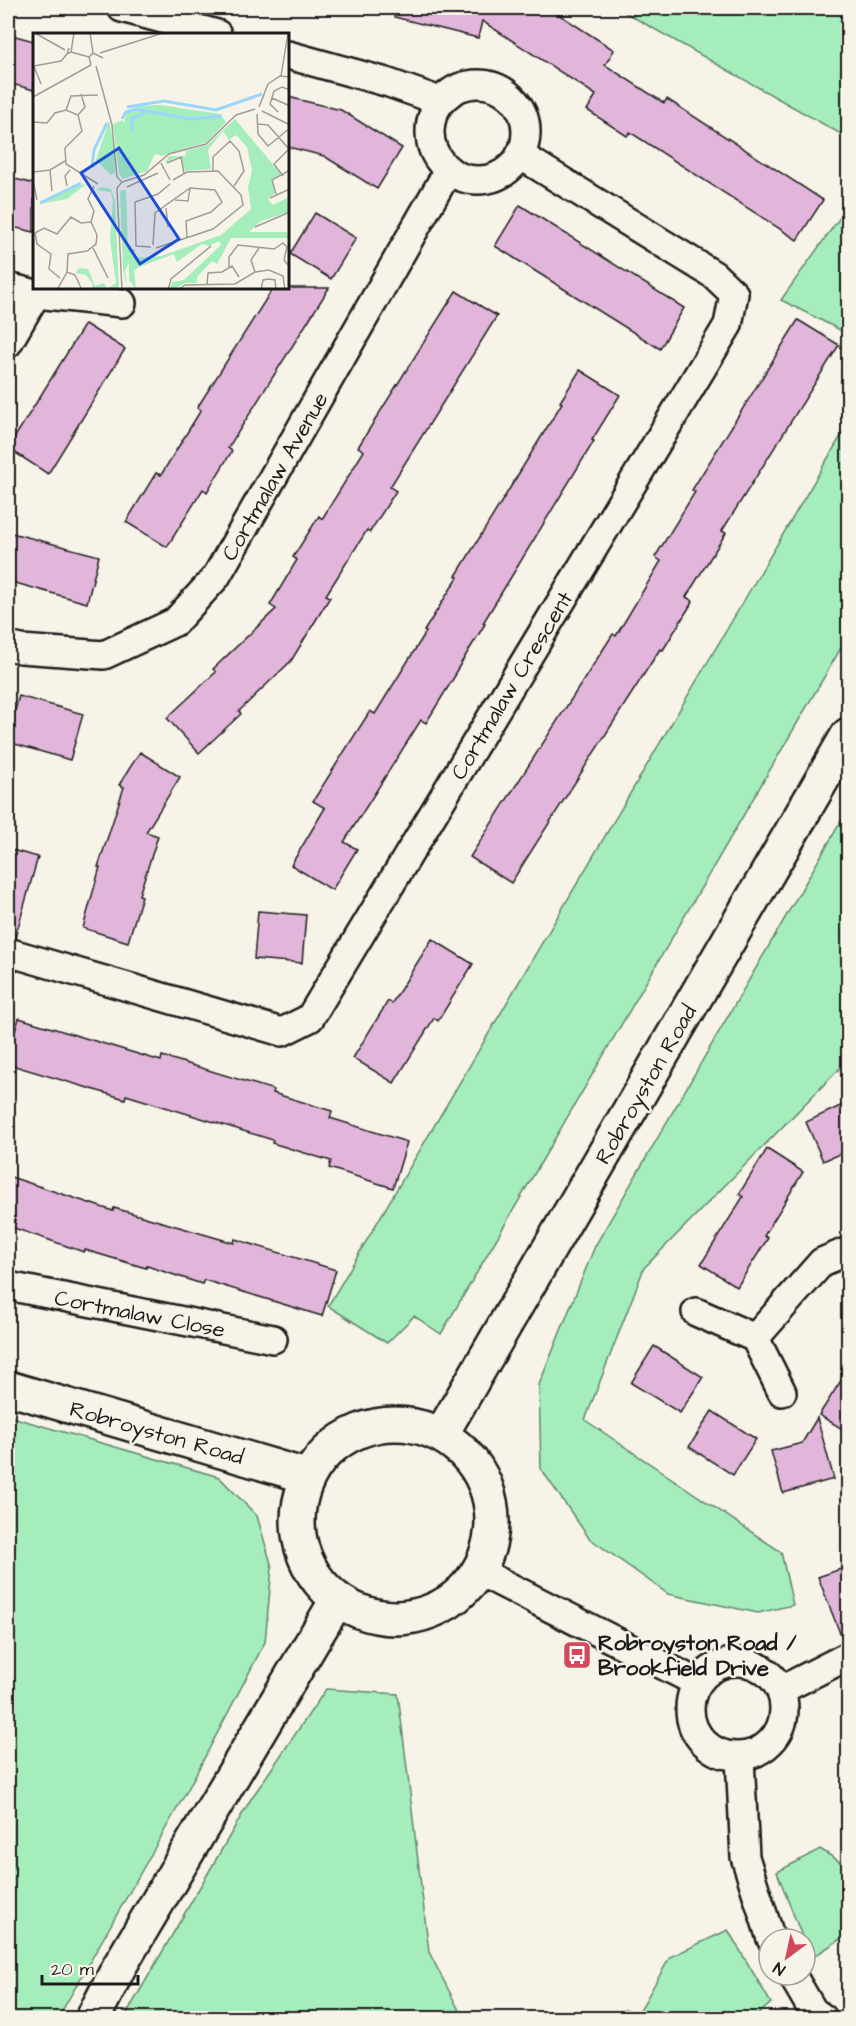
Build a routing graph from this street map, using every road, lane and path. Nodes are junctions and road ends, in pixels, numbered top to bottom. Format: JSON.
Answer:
{"nodes":[{"id":1,"x":122,"y":8,"type":"edge"},
{"id":2,"x":213,"y":33,"type":"edge"},
{"id":3,"x":290,"y":56,"type":"edge"},
{"id":4,"x":440,"y":100,"type":"junction"},
{"id":5,"x":520,"y":155,"type":"junction"},
{"id":6,"x":448,"y":171,"type":"junction"},
{"id":7,"x":8,"y":287,"type":"edge"},
{"id":8,"x":36,"y":294,"type":"junction"},
{"id":9,"x":122,"y":303,"type":"dead end"},
{"id":10,"x":8,"y":344,"type":"edge"},
{"id":11,"x":8,"y":646,"type":"edge"},
{"id":12,"x":849,"y":735,"type":"edge"},
{"id":13,"x":8,"y":952,"type":"edge"},
{"id":14,"x":849,"y":1251,"type":"edge"},
{"id":15,"x":8,"y":1286,"type":"edge"},
{"id":16,"x":696,"y":1312,"type":"dead end"},
{"id":17,"x":755,"y":1338,"type":"junction"},
{"id":18,"x":273,"y":1340,"type":"dead end"},
{"id":19,"x":8,"y":1388,"type":"edge"},
{"id":20,"x":782,"y":1392,"type":"dead end"},
{"id":21,"x":442,"y":1433,"type":"junction"},
{"id":22,"x":306,"y":1476,"type":"junction"},
{"id":23,"x":480,"y":1572,"type":"junction"},
{"id":24,"x":337,"y":1600,"type":"junction"},
{"id":25,"x":849,"y":1656,"type":"edge"},
{"id":26,"x":696,"y":1682,"type":"junction"},
{"id":27,"x":782,"y":1690,"type":"junction"},
{"id":28,"x":741,"y":1758,"type":"junction"},
{"id":29,"x":767,"y":1927,"type":"edge"},
{"id":30,"x":798,"y":1987,"type":"edge"},
{"id":31,"x":813,"y":2016,"type":"edge"},
{"id":32,"x":93,"y":2019,"type":"edge"}],
"edges":[{"from":1,"to":2,"type":"street"},
{"from":3,"to":4,"type":"street"},
{"from":4,"to":5,"type":"street"},
{"from":4,"to":6,"type":"street"},
{"from":5,"to":6,"type":"street"},
{"from":5,"to":13,"type":"street","name":"Cortmalaw Crescent"},
{"from":6,"to":11,"type":"street","name":"Cortmalaw Avenue"},
{"from":7,"to":8,"type":"street"},
{"from":8,"to":9,"type":"street"},
{"from":8,"to":10,"type":"street"},
{"from":12,"to":21,"type":"main road","name":"Robroyston Road"},
{"from":14,"to":17,"type":"street"},
{"from":15,"to":18,"type":"street","name":"Cortmalaw Close"},
{"from":16,"to":17,"type":"street"},
{"from":17,"to":20,"type":"street"},
{"from":19,"to":22,"type":"main road","name":"Robroyston Road"},
{"from":21,"to":22,"type":"main road"},
{"from":21,"to":23,"type":"main road"},
{"from":22,"to":24,"type":"main road"},
{"from":23,"to":24,"type":"main road"},
{"from":23,"to":26,"type":"street"},
{"from":24,"to":32,"type":"main road"},
{"from":25,"to":27,"type":"street"},
{"from":26,"to":27,"type":"street"},
{"from":26,"to":28,"type":"street"},
{"from":27,"to":28,"type":"street"},
{"from":28,"to":29,"type":"street"},
{"from":30,"to":31,"type":"street"}]}
